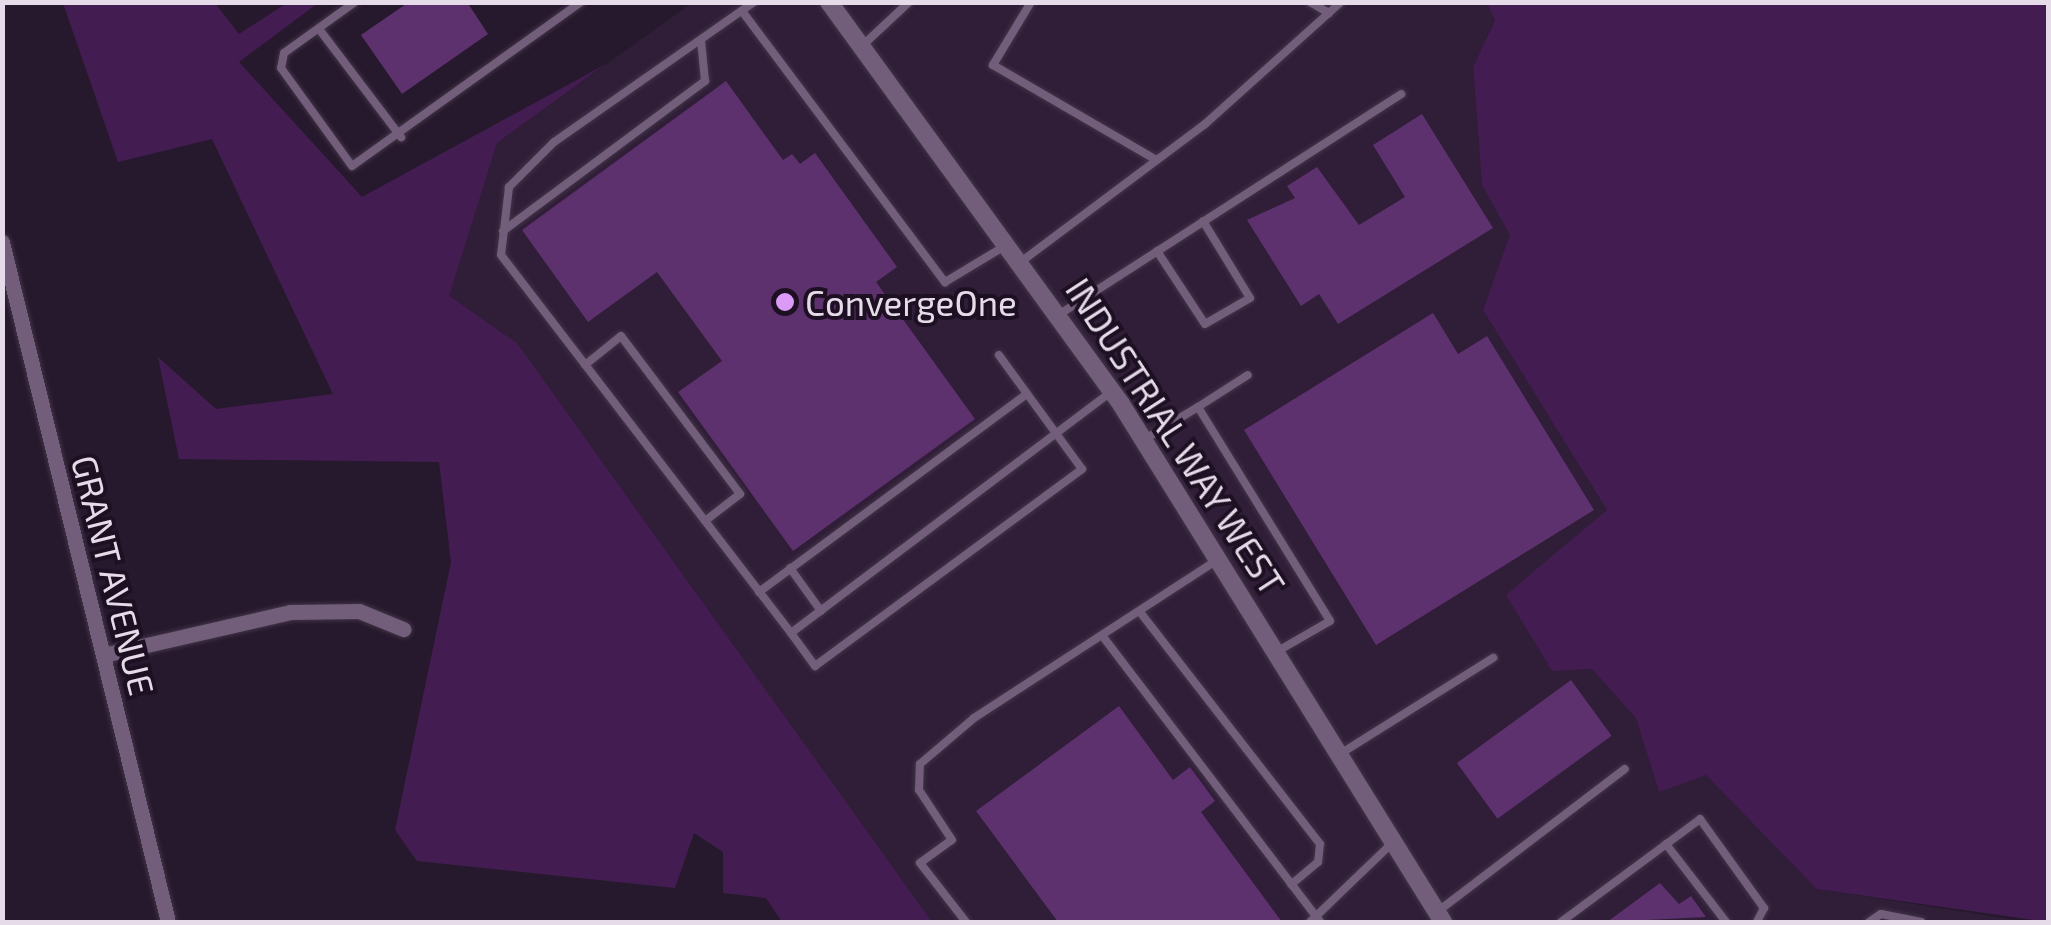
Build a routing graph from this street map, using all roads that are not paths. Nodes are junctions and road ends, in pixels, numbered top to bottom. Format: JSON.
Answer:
{"nodes":[{"id":1,"x":355,"y":2,"type":"edge"},
{"id":2,"x":581,"y":2,"type":"edge"},
{"id":3,"x":754,"y":2,"type":"edge"},
{"id":4,"x":829,"y":2,"type":"edge"},
{"id":5,"x":908,"y":2,"type":"edge"},
{"id":6,"x":1031,"y":2,"type":"edge"},
{"id":7,"x":1310,"y":2,"type":"edge"},
{"id":8,"x":1341,"y":2,"type":"edge"},
{"id":9,"x":742,"y":11,"type":"junction"},
{"id":10,"x":1329,"y":13,"type":"junction"},
{"id":11,"x":319,"y":28,"type":"junction"},
{"id":12,"x":701,"y":40,"type":"junction"},
{"id":13,"x":862,"y":46,"type":"junction"},
{"id":14,"x":1401,"y":94,"type":"dead end"},
{"id":15,"x":400,"y":137,"type":"junction"},
{"id":16,"x":1156,"y":160,"type":"junction"},
{"id":17,"x":1203,"y":221,"type":"junction"},
{"id":18,"x":504,"y":231,"type":"junction"},
{"id":19,"x":2,"y":242,"type":"edge"},
{"id":20,"x":1009,"y":244,"type":"junction"},
{"id":21,"x":1156,"y":252,"type":"junction"},
{"id":22,"x":1022,"y":261,"type":"junction"},
{"id":23,"x":1060,"y":314,"type":"junction"},
{"id":24,"x":998,"y":355,"type":"dead end"},
{"id":25,"x":585,"y":366,"type":"junction"},
{"id":26,"x":1248,"y":376,"type":"dead end"},
{"id":27,"x":1112,"y":391,"type":"junction"},
{"id":28,"x":1027,"y":394,"type":"junction"},
{"id":29,"x":1198,"y":407,"type":"junction"},
{"id":30,"x":1056,"y":433,"type":"junction"},
{"id":31,"x":1144,"y":440,"type":"junction"},
{"id":32,"x":705,"y":521,"type":"junction"},
{"id":33,"x":1219,"y":560,"type":"junction"},
{"id":34,"x":790,"y":568,"type":"junction"},
{"id":35,"x":759,"y":592,"type":"junction"},
{"id":36,"x":822,"y":610,"type":"junction"},
{"id":37,"x":1140,"y":612,"type":"junction"},
{"id":38,"x":403,"y":629,"type":"dead end"},
{"id":39,"x":791,"y":634,"type":"junction"},
{"id":40,"x":1104,"y":638,"type":"junction"},
{"id":41,"x":1276,"y":652,"type":"junction"},
{"id":42,"x":102,"y":654,"type":"junction"},
{"id":43,"x":1493,"y":658,"type":"dead end"},
{"id":44,"x":1339,"y":754,"type":"junction"},
{"id":45,"x":1625,"y":769,"type":"dead end"},
{"id":46,"x":1393,"y":842,"type":"junction"},
{"id":47,"x":1666,"y":844,"type":"junction"},
{"id":48,"x":1291,"y":885,"type":"junction"},
{"id":49,"x":1440,"y":917,"type":"edge"},
{"id":50,"x":1315,"y":921,"type":"edge"},
{"id":51,"x":168,"y":922,"type":"edge"},
{"id":52,"x":966,"y":922,"type":"edge"},
{"id":53,"x":1561,"y":922,"type":"edge"},
{"id":54,"x":1726,"y":922,"type":"edge"},
{"id":55,"x":1757,"y":922,"type":"edge"},
{"id":56,"x":1870,"y":922,"type":"edge"},
{"id":57,"x":1922,"y":922,"type":"edge"}],
"edges":[{"from":1,"to":11,"type":"lane"},
{"from":2,"to":15,"type":"lane"},
{"from":3,"to":9,"type":"lane"},
{"from":4,"to":13,"type":"street","name":"INDUSTRIAL WAY WEST"},
{"from":5,"to":13,"type":"lane"},
{"from":6,"to":16,"type":"lane"},
{"from":7,"to":10,"type":"lane"},
{"from":8,"to":10,"type":"lane"},
{"from":9,"to":12,"type":"lane"},
{"from":9,"to":20,"type":"lane"},
{"from":10,"to":16,"type":"lane"},
{"from":11,"to":15,"type":"lane"},
{"from":11,"to":15,"type":"lane"},
{"from":12,"to":18,"type":"lane"},
{"from":12,"to":18,"type":"lane"},
{"from":13,"to":20,"type":"street","name":"INDUSTRIAL WAY WEST"},
{"from":14,"to":17,"type":"lane"},
{"from":16,"to":22,"type":"lane"},
{"from":17,"to":21,"type":"lane"},
{"from":17,"to":21,"type":"lane"},
{"from":18,"to":25,"type":"lane"},
{"from":19,"to":42,"type":"street","name":"GRANT AVENUE"},
{"from":20,"to":22,"type":"street","name":"INDUSTRIAL WAY WEST"},
{"from":21,"to":23,"type":"lane"},
{"from":22,"to":23,"type":"street","name":"INDUSTRIAL WAY WEST"},
{"from":23,"to":27,"type":"street","name":"INDUSTRIAL WAY WEST"},
{"from":24,"to":28,"type":"lane"},
{"from":25,"to":32,"type":"lane"},
{"from":25,"to":32,"type":"lane"},
{"from":26,"to":29,"type":"lane"},
{"from":27,"to":30,"type":"lane"},
{"from":27,"to":31,"type":"street","name":"INDUSTRIAL WAY WEST"},
{"from":28,"to":30,"type":"lane"},
{"from":28,"to":34,"type":"lane"},
{"from":29,"to":31,"type":"lane"},
{"from":29,"to":41,"type":"lane"},
{"from":30,"to":36,"type":"lane"},
{"from":30,"to":39,"type":"lane"},
{"from":31,"to":33,"type":"street","name":"INDUSTRIAL WAY WEST"},
{"from":32,"to":35,"type":"lane"},
{"from":33,"to":37,"type":"lane"},
{"from":33,"to":41,"type":"street","name":"INDUSTRIAL WAY WEST"},
{"from":34,"to":35,"type":"lane"},
{"from":34,"to":36,"type":"lane"},
{"from":35,"to":39,"type":"lane"},
{"from":36,"to":39,"type":"lane"},
{"from":37,"to":40,"type":"lane"},
{"from":37,"to":48,"type":"lane"},
{"from":38,"to":42,"type":"street"},
{"from":40,"to":48,"type":"lane"},
{"from":40,"to":52,"type":"lane"},
{"from":41,"to":44,"type":"street","name":"INDUSTRIAL WAY WEST"},
{"from":42,"to":51,"type":"street","name":"GRANT AVENUE"},
{"from":43,"to":44,"type":"lane"},
{"from":44,"to":46,"type":"street","name":"INDUSTRIAL WAY WEST"},
{"from":45,"to":49,"type":"lane"},
{"from":46,"to":49,"type":"street","name":"INDUSTRIAL WAY WEST"},
{"from":46,"to":50,"type":"lane"},
{"from":47,"to":53,"type":"lane"},
{"from":47,"to":54,"type":"lane"},
{"from":47,"to":55,"type":"lane"},
{"from":48,"to":50,"type":"lane"},
{"from":56,"to":57,"type":"lane"}]}
